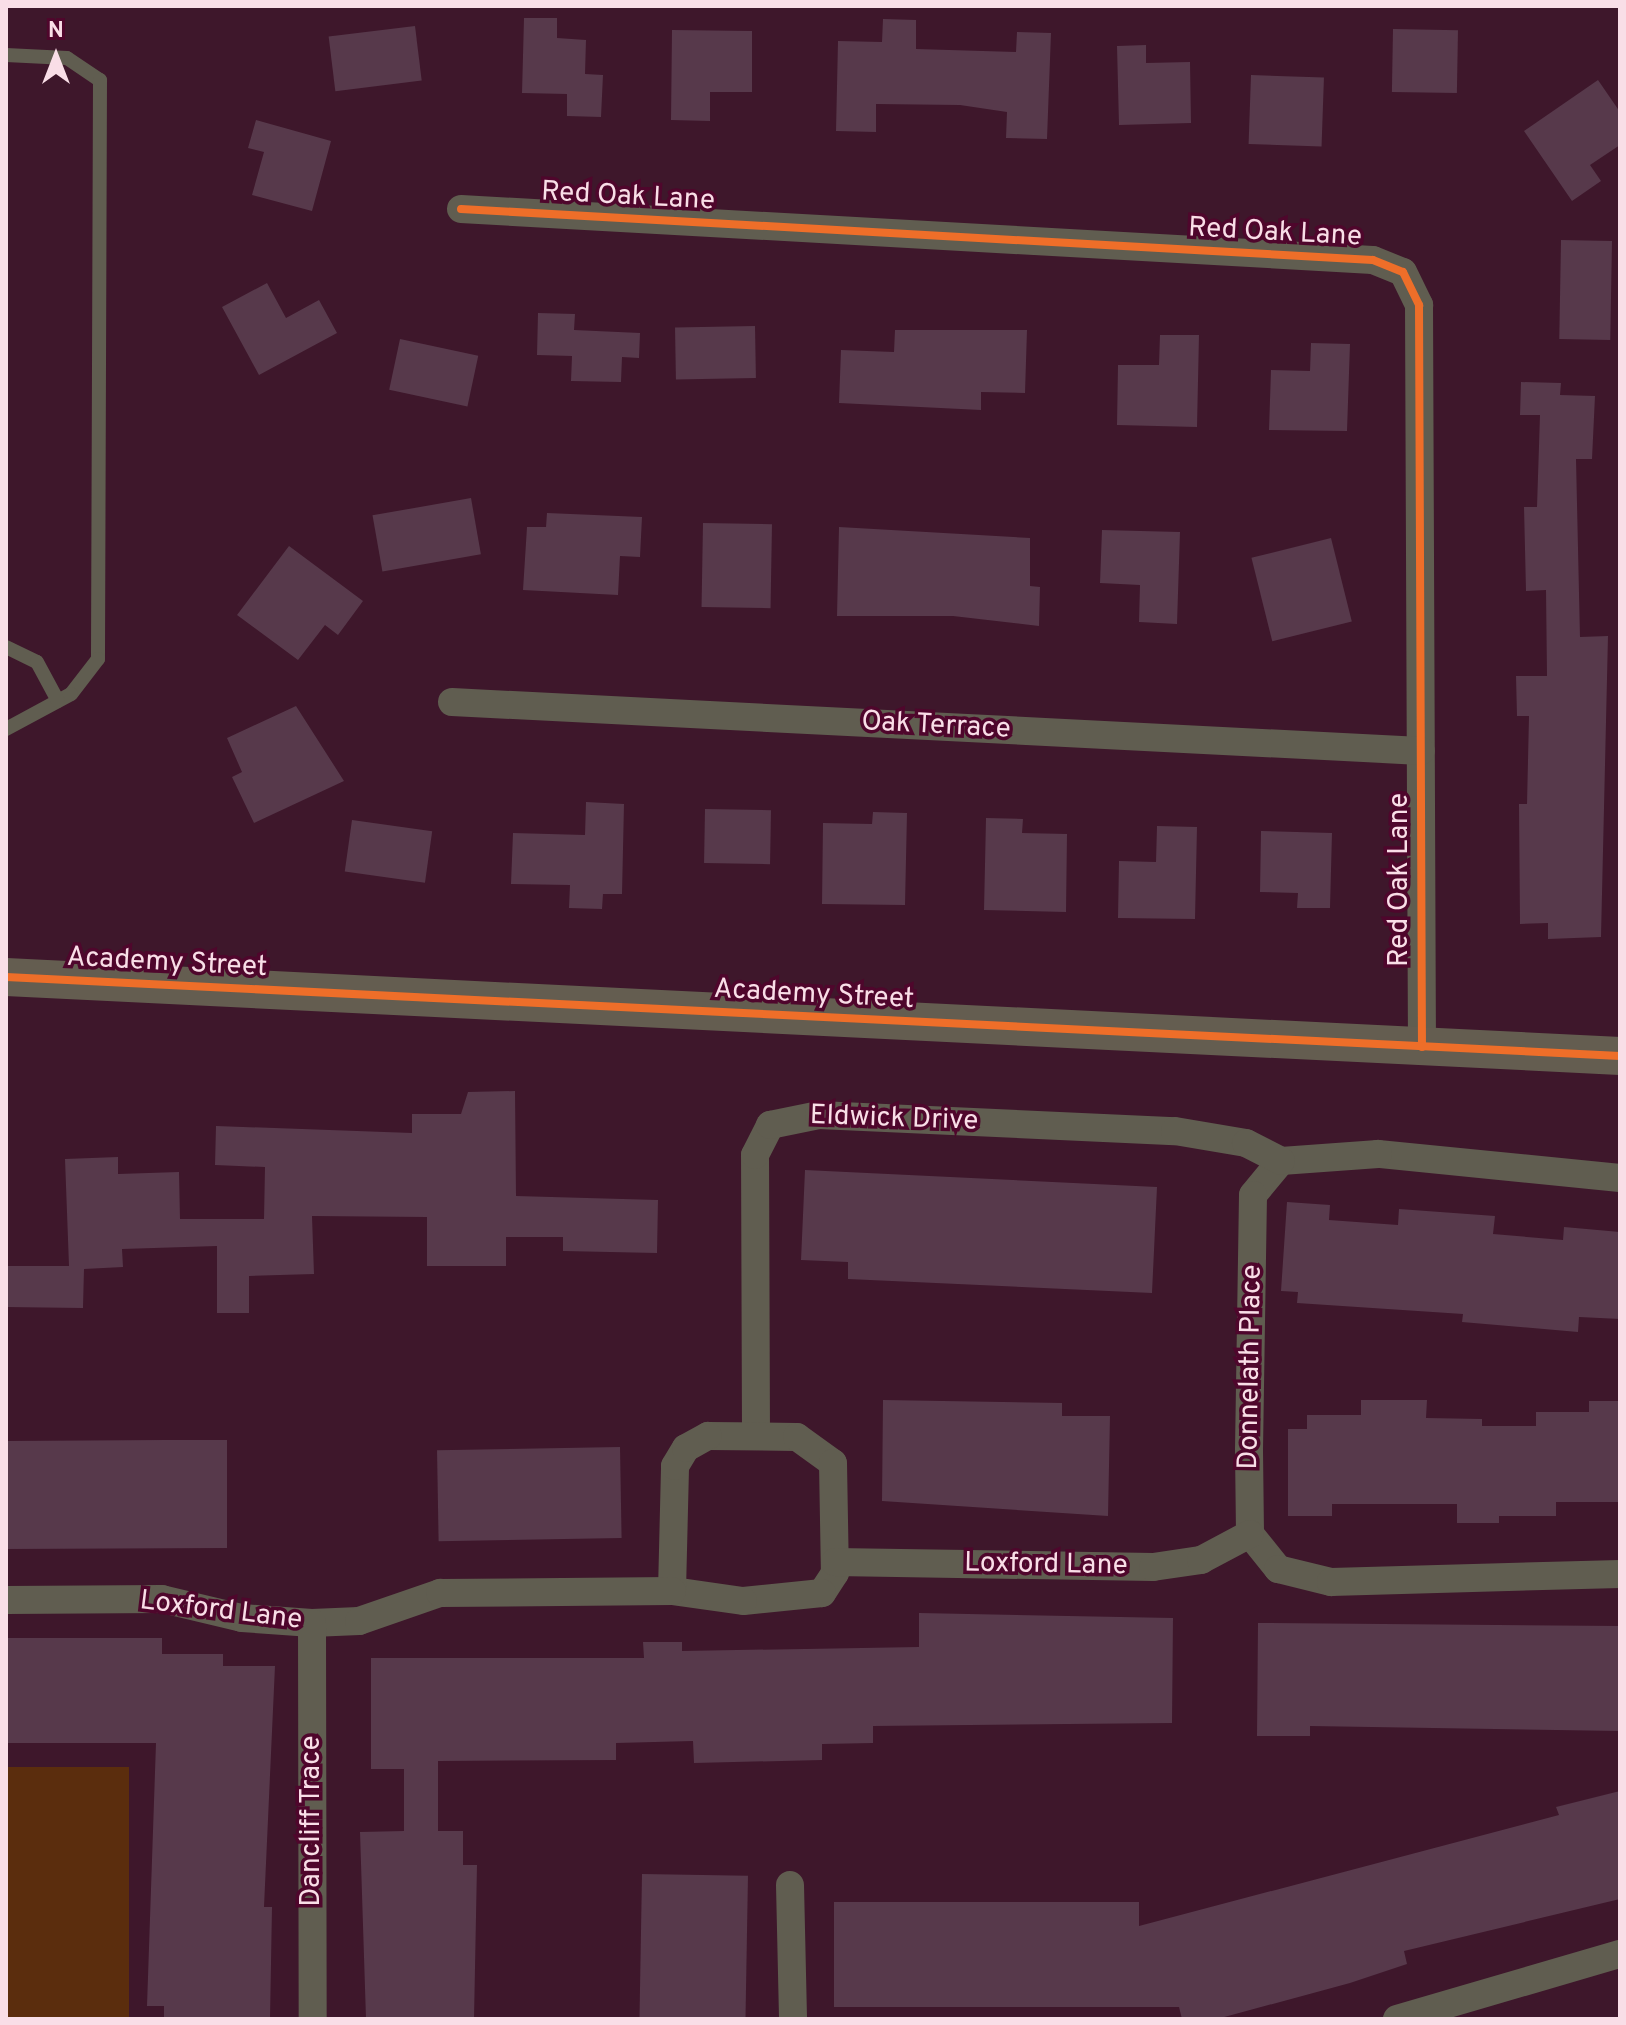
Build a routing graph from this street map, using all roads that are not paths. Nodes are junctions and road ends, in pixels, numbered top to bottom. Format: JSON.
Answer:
{"nodes":[{"id":1,"x":6,"y":55,"type":"edge"},
{"id":2,"x":461,"y":209,"type":"dead end"},
{"id":3,"x":6,"y":647,"type":"edge"},
{"id":4,"x":58,"y":701,"type":"junction"},
{"id":5,"x":452,"y":702,"type":"dead end"},
{"id":6,"x":6,"y":729,"type":"edge"},
{"id":7,"x":1421,"y":751,"type":"junction"},
{"id":8,"x":6,"y":977,"type":"edge"},
{"id":9,"x":1422,"y":1047,"type":"junction"},
{"id":10,"x":1620,"y":1056,"type":"edge"},
{"id":11,"x":1281,"y":1161,"type":"junction"},
{"id":12,"x":1620,"y":1178,"type":"edge"},
{"id":13,"x":756,"y":1435,"type":"junction"},
{"id":14,"x":1250,"y":1534,"type":"junction"},
{"id":15,"x":835,"y":1562,"type":"junction"},
{"id":16,"x":1620,"y":1574,"type":"edge"},
{"id":17,"x":672,"y":1591,"type":"junction"},
{"id":18,"x":6,"y":1600,"type":"edge"},
{"id":19,"x":312,"y":1623,"type":"junction"},
{"id":20,"x":790,"y":1885,"type":"dead end"},
{"id":21,"x":1620,"y":1954,"type":"edge"},
{"id":22,"x":313,"y":2019,"type":"edge"},
{"id":23,"x":793,"y":2019,"type":"edge"},
{"id":24,"x":1397,"y":2019,"type":"edge"}],
"edges":[{"from":1,"to":4,"type":"lane"},
{"from":2,"to":7,"type":"street","name":"Red Oak Lane"},
{"from":3,"to":4,"type":"lane"},
{"from":4,"to":6,"type":"lane"},
{"from":5,"to":7,"type":"street","name":"Oak Terrace"},
{"from":7,"to":9,"type":"street","name":"Red Oak Lane"},
{"from":8,"to":9,"type":"street","name":"Academy Street"},
{"from":9,"to":10,"type":"street","name":"Academy Street"},
{"from":11,"to":12,"type":"street"},
{"from":11,"to":13,"type":"street","name":"Eldwick Drive"},
{"from":11,"to":14,"type":"street","name":"Donnelath Place"},
{"from":13,"to":15,"type":"street"},
{"from":13,"to":17,"type":"street"},
{"from":14,"to":15,"type":"street","name":"Loxford Lane"},
{"from":14,"to":16,"type":"street"},
{"from":15,"to":17,"type":"street","name":"Loxford Lane"},
{"from":17,"to":19,"type":"street","name":"Loxford Lane"},
{"from":18,"to":19,"type":"street","name":"Loxford Lane"},
{"from":19,"to":22,"type":"street","name":"Dancliff Trace"},
{"from":20,"to":23,"type":"street"},
{"from":21,"to":24,"type":"street"}]}
